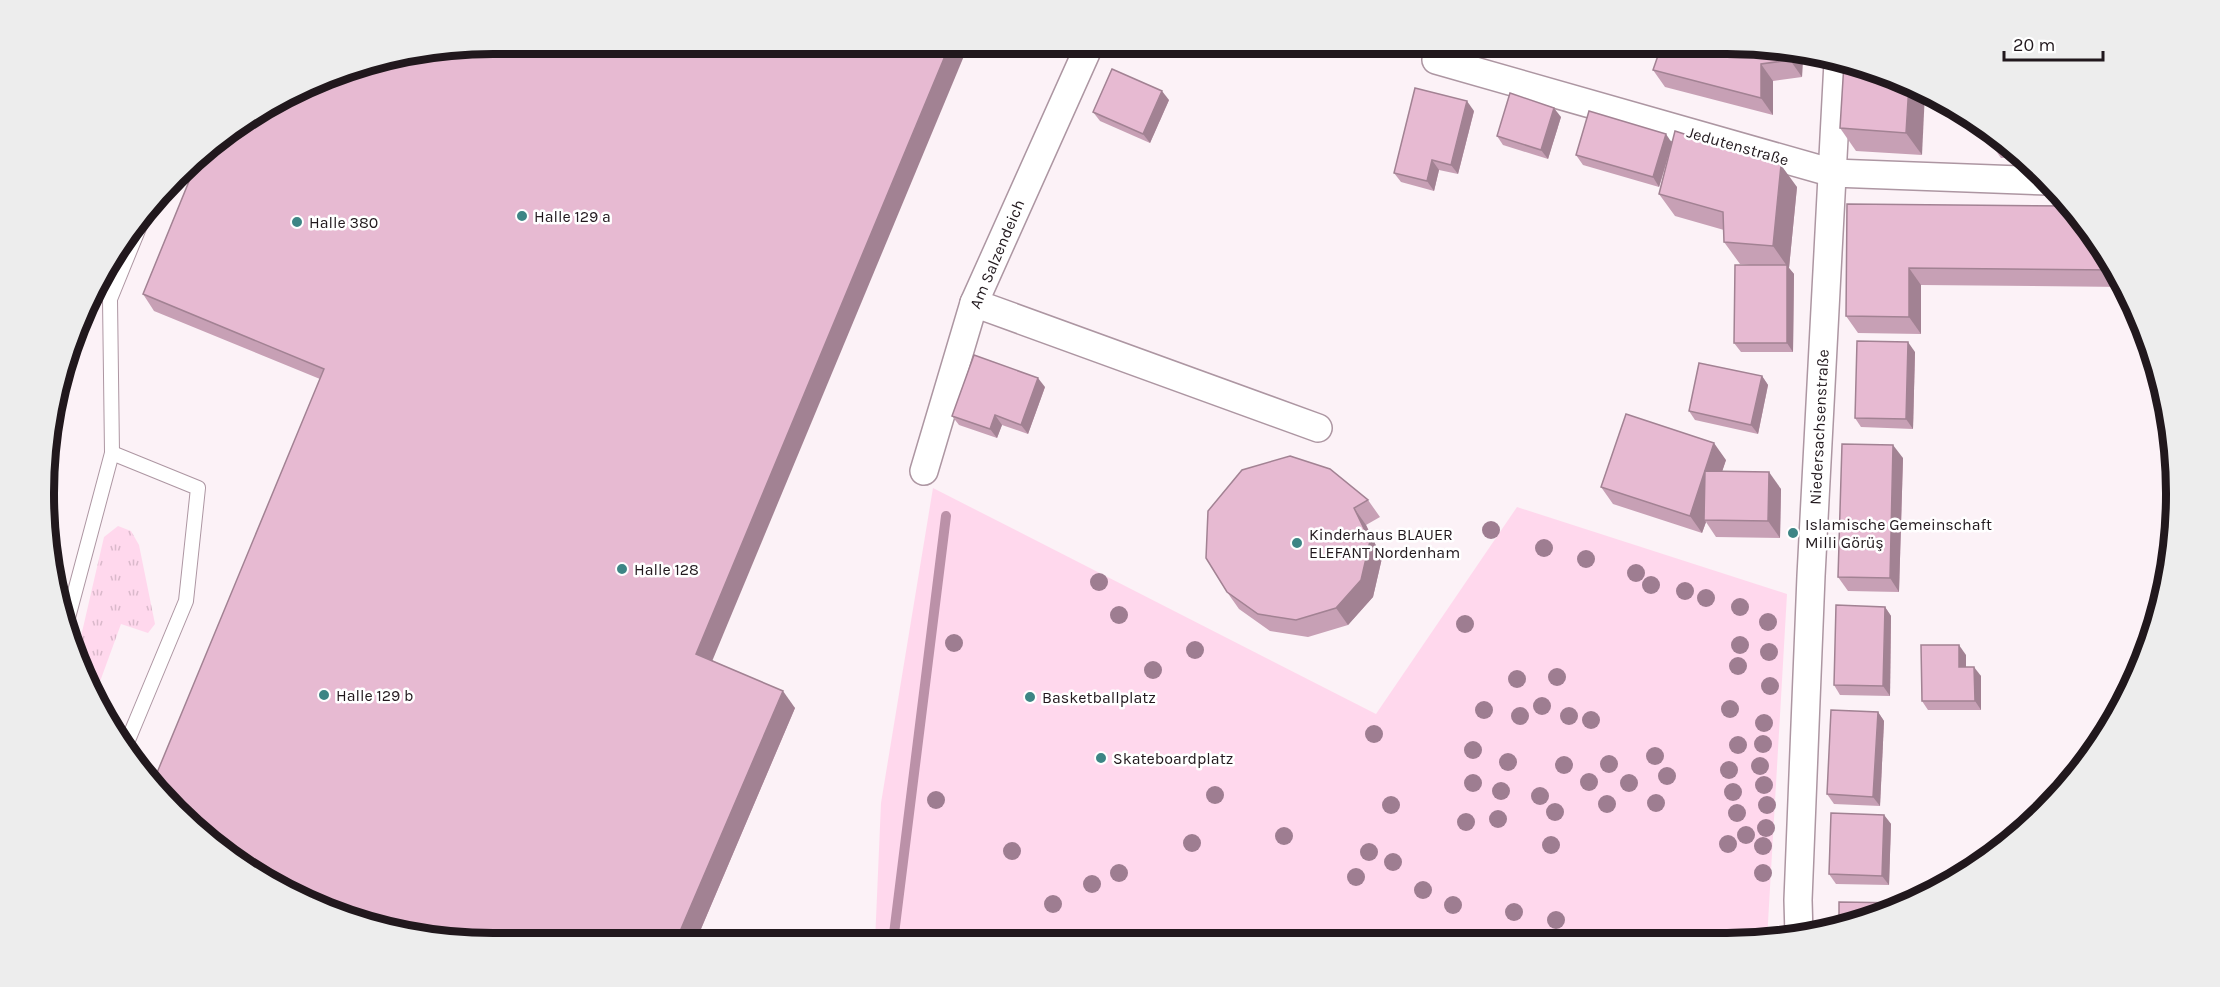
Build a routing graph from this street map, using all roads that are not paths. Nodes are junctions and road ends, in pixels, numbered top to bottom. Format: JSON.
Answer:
{"nodes":[{"id":1,"x":1086,"y":54,"type":"edge"},
{"id":2,"x":1436,"y":60,"type":"dead end"},
{"id":3,"x":1838,"y":68,"type":"edge"},
{"id":4,"x":1833,"y":173,"type":"junction"},
{"id":5,"x":2034,"y":180,"type":"edge"},
{"id":6,"x":133,"y":242,"type":"edge"},
{"id":7,"x":974,"y":303,"type":"junction"},
{"id":8,"x":1318,"y":428,"type":"dead end"},
{"id":9,"x":112,"y":453,"type":"junction"},
{"id":10,"x":924,"y":471,"type":"dead end"},
{"id":11,"x":70,"y":610,"type":"edge"},
{"id":12,"x":129,"y":739,"type":"edge"},
{"id":13,"x":1799,"y":927,"type":"edge"}],
"edges":[{"from":1,"to":7,"type":"street","name":"Am Salzendeich"},
{"from":2,"to":4,"type":"street","name":"Jedutenstraße"},
{"from":3,"to":4,"type":"street","name":"Niedersachsenstraße"},
{"from":4,"to":5,"type":"street","name":"Jedutenstraße"},
{"from":4,"to":13,"type":"street","name":"Niedersachsenstraße"},
{"from":6,"to":9,"type":"lane"},
{"from":7,"to":8,"type":"street"},
{"from":7,"to":10,"type":"street","name":"Am Salzendeich"},
{"from":9,"to":11,"type":"lane"},
{"from":9,"to":12,"type":"lane"}]}
